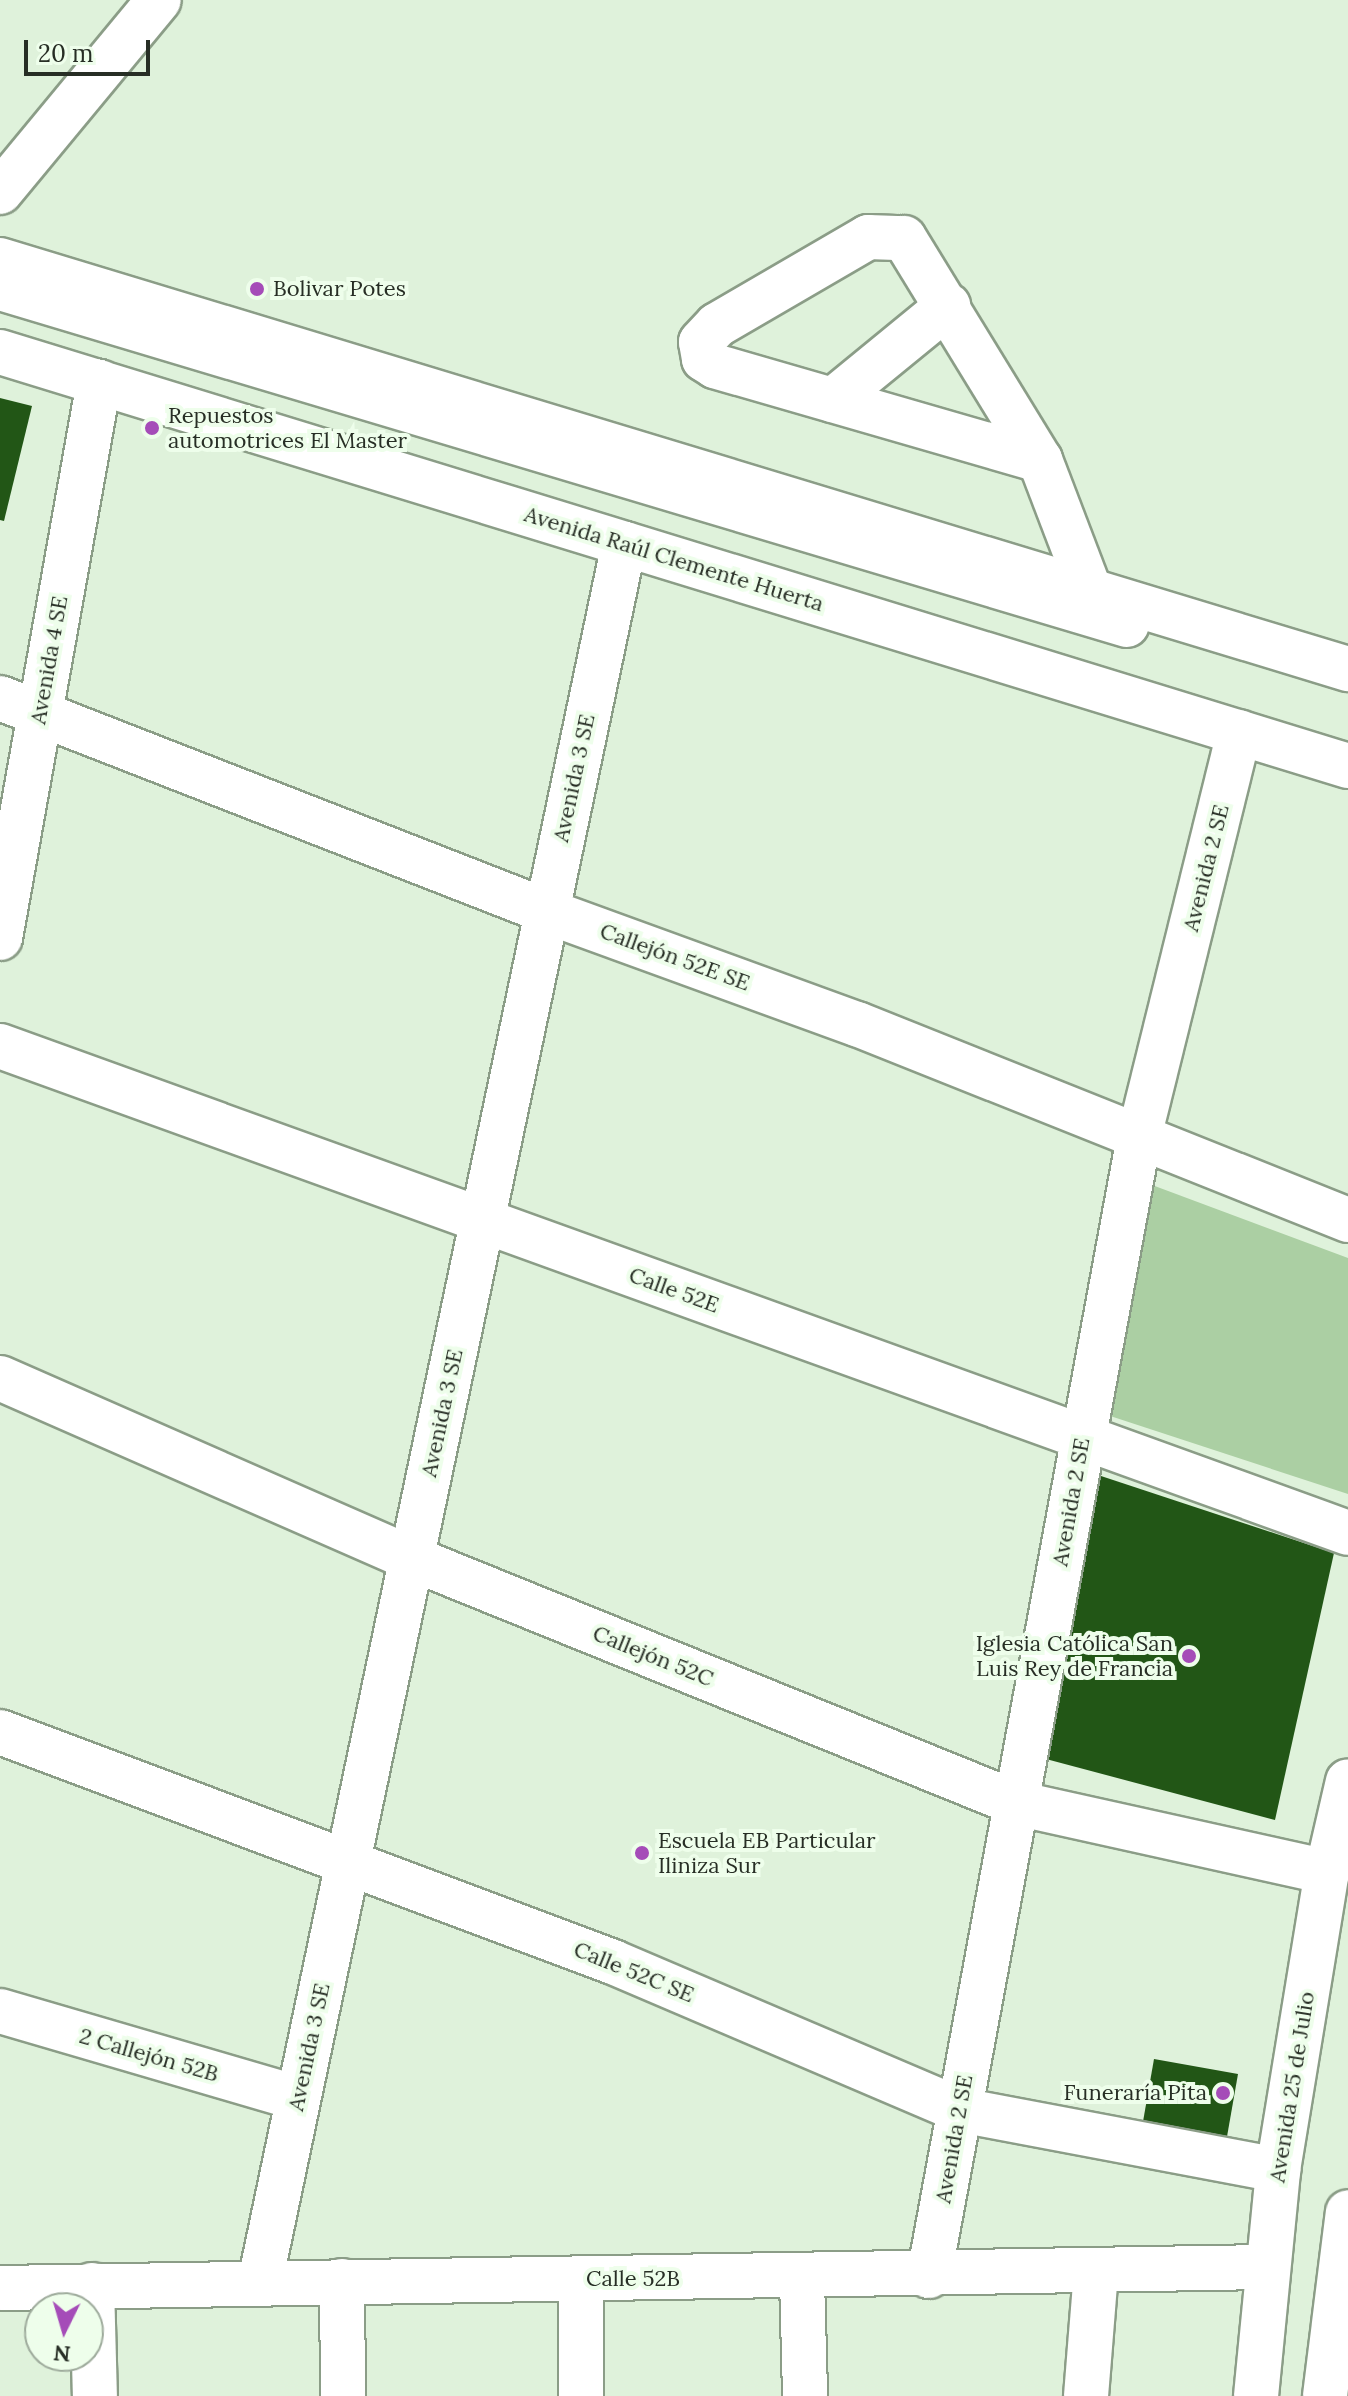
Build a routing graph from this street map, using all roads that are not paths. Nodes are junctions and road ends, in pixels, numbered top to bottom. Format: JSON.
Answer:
{"nodes":[{"id":1,"x":159,"y":0,"type":"edge"},
{"id":2,"x":0,"y":192,"type":"edge"},
{"id":3,"x":0,"y":260,"type":"edge"},
{"id":4,"x":0,"y":288,"type":"edge"},
{"id":5,"x":948,"y":306,"type":"junction"},
{"id":6,"x":0,"y":352,"type":"edge"},
{"id":7,"x":99,"y":382,"type":"junction"},
{"id":8,"x":833,"y":400,"type":"junction"},
{"id":9,"x":1040,"y":460,"type":"junction"},
{"id":10,"x":624,"y":544,"type":"junction"},
{"id":11,"x":1090,"y":591,"type":"junction"},
{"id":12,"x":1346,"y":673,"type":"edge"},
{"id":13,"x":20,"y":705,"type":"edge"},
{"id":14,"x":1239,"y":732,"type":"junction"},
{"id":15,"x":1348,"y":766,"type":"edge"},
{"id":16,"x":546,"y":911,"type":"junction"},
{"id":17,"x":0,"y":938,"type":"edge"},
{"id":18,"x":0,"y":1046,"type":"edge"},
{"id":19,"x":1139,"y":1137,"type":"junction"},
{"id":20,"x":482,"y":1220,"type":"junction"},
{"id":21,"x":1348,"y":1220,"type":"edge"},
{"id":22,"x":0,"y":1378,"type":"edge"},
{"id":23,"x":1083,"y":1438,"type":"junction"},
{"id":24,"x":1348,"y":1533,"type":"edge"},
{"id":25,"x":411,"y":1558,"type":"junction"},
{"id":26,"x":0,"y":1732,"type":"edge"},
{"id":27,"x":1348,"y":1781,"type":"edge"},
{"id":28,"x":1016,"y":1803,"type":"junction"},
{"id":29,"x":348,"y":1861,"type":"junction"},
{"id":30,"x":1327,"y":1872,"type":"junction"},
{"id":31,"x":0,"y":2011,"type":"edge"},
{"id":32,"x":298,"y":2098,"type":"junction"},
{"id":33,"x":960,"y":2110,"type":"junction"},
{"id":34,"x":1278,"y":2170,"type":"junction"},
{"id":35,"x":1348,"y":2212,"type":"edge"},
{"id":36,"x":1267,"y":2267,"type":"junction"},
{"id":37,"x":1096,"y":2272,"type":"junction"},
{"id":38,"x":929,"y":2276,"type":"junction"},
{"id":39,"x":802,"y":2279,"type":"junction"},
{"id":40,"x":581,"y":2280,"type":"junction"},
{"id":41,"x":342,"y":2281,"type":"junction"},
{"id":42,"x":260,"y":2282,"type":"junction"},
{"id":43,"x":92,"y":2285,"type":"junction"},
{"id":44,"x":0,"y":2288,"type":"edge"},
{"id":45,"x":95,"y":2396,"type":"edge"},
{"id":46,"x":343,"y":2396,"type":"edge"},
{"id":47,"x":581,"y":2396,"type":"edge"},
{"id":48,"x":805,"y":2396,"type":"edge"},
{"id":49,"x":1086,"y":2396,"type":"edge"},
{"id":50,"x":1256,"y":2396,"type":"edge"},
{"id":51,"x":1325,"y":2396,"type":"edge"}],
"edges":[{"from":1,"to":2,"type":"street"},
{"from":3,"to":11,"type":"street"},
{"from":4,"to":12,"type":"street"},
{"from":5,"to":8,"type":"street"},
{"from":5,"to":8,"type":"street"},
{"from":5,"to":9,"type":"street"},
{"from":6,"to":7,"type":"street","name":"Avenida Raúl Clemente Huerta"},
{"from":7,"to":10,"type":"street","name":"Avenida Raúl Clemente Huerta"},
{"from":7,"to":13,"type":"street","name":"Avenida 4 SE"},
{"from":8,"to":9,"type":"street"},
{"from":9,"to":11,"type":"street"},
{"from":10,"to":14,"type":"street","name":"Avenida Raúl Clemente Huerta"},
{"from":10,"to":16,"type":"street","name":"Avenida 3 SE"},
{"from":11,"to":12,"type":"street"},
{"from":13,"to":16,"type":"street","name":"Callejón 52E SE"},
{"from":13,"to":17,"type":"street","name":"Avenida 4 SE"},
{"from":14,"to":15,"type":"street","name":"Avenida Raúl Clemente Huerta"},
{"from":14,"to":19,"type":"street","name":"Avenida 2 SE"},
{"from":16,"to":19,"type":"street","name":"Callejón 52E SE"},
{"from":16,"to":20,"type":"street","name":"Avenida 3 SE"},
{"from":18,"to":20,"type":"street","name":"Calle 52E"},
{"from":19,"to":21,"type":"street","name":"Callejón 52E SE"},
{"from":19,"to":23,"type":"street","name":"Avenida 2 SE"},
{"from":20,"to":23,"type":"street","name":"Calle 52E"},
{"from":20,"to":25,"type":"street","name":"Avenida 3 SE"},
{"from":22,"to":25,"type":"street","name":"Callejón 52C"},
{"from":23,"to":24,"type":"street","name":"Calle 52E"},
{"from":23,"to":28,"type":"street","name":"Avenida 2 SE"},
{"from":25,"to":28,"type":"street","name":"Callejón 52C"},
{"from":25,"to":29,"type":"street","name":"Avenida 3 SE"},
{"from":26,"to":29,"type":"street","name":"Calle 52C SE"},
{"from":27,"to":30,"type":"street","name":"Avenida 25 de Julio"},
{"from":28,"to":30,"type":"street","name":"Callejón 52C"},
{"from":28,"to":33,"type":"street","name":"Avenida 2 SE"},
{"from":29,"to":32,"type":"street","name":"Avenida 3 SE"},
{"from":29,"to":33,"type":"street","name":"Calle 52C SE"},
{"from":30,"to":34,"type":"street","name":"Avenida 25 de Julio"},
{"from":31,"to":32,"type":"street","name":"2 Callejón 52B"},
{"from":32,"to":42,"type":"street","name":"Avenida 3 SE"},
{"from":33,"to":34,"type":"street","name":"Calle 52C SE"},
{"from":33,"to":38,"type":"street","name":"Avenida 2 SE"},
{"from":34,"to":36,"type":"street","name":"Avenida 25 de Julio"},
{"from":35,"to":51,"type":"street"},
{"from":36,"to":37,"type":"street","name":"Calle 52B"},
{"from":36,"to":50,"type":"street","name":"Avenida 25 de Julio"},
{"from":37,"to":38,"type":"street","name":"Calle 52B"},
{"from":37,"to":49,"type":"street"},
{"from":38,"to":39,"type":"street","name":"Calle 52B"},
{"from":39,"to":40,"type":"street","name":"Calle 52B"},
{"from":39,"to":48,"type":"street"},
{"from":40,"to":41,"type":"street","name":"Calle 52B"},
{"from":40,"to":47,"type":"street"},
{"from":41,"to":42,"type":"street","name":"Calle 52B"},
{"from":41,"to":46,"type":"street"},
{"from":42,"to":43,"type":"street","name":"Calle 52B"},
{"from":43,"to":44,"type":"street","name":"Calle 52B"},
{"from":43,"to":45,"type":"street"}]}
